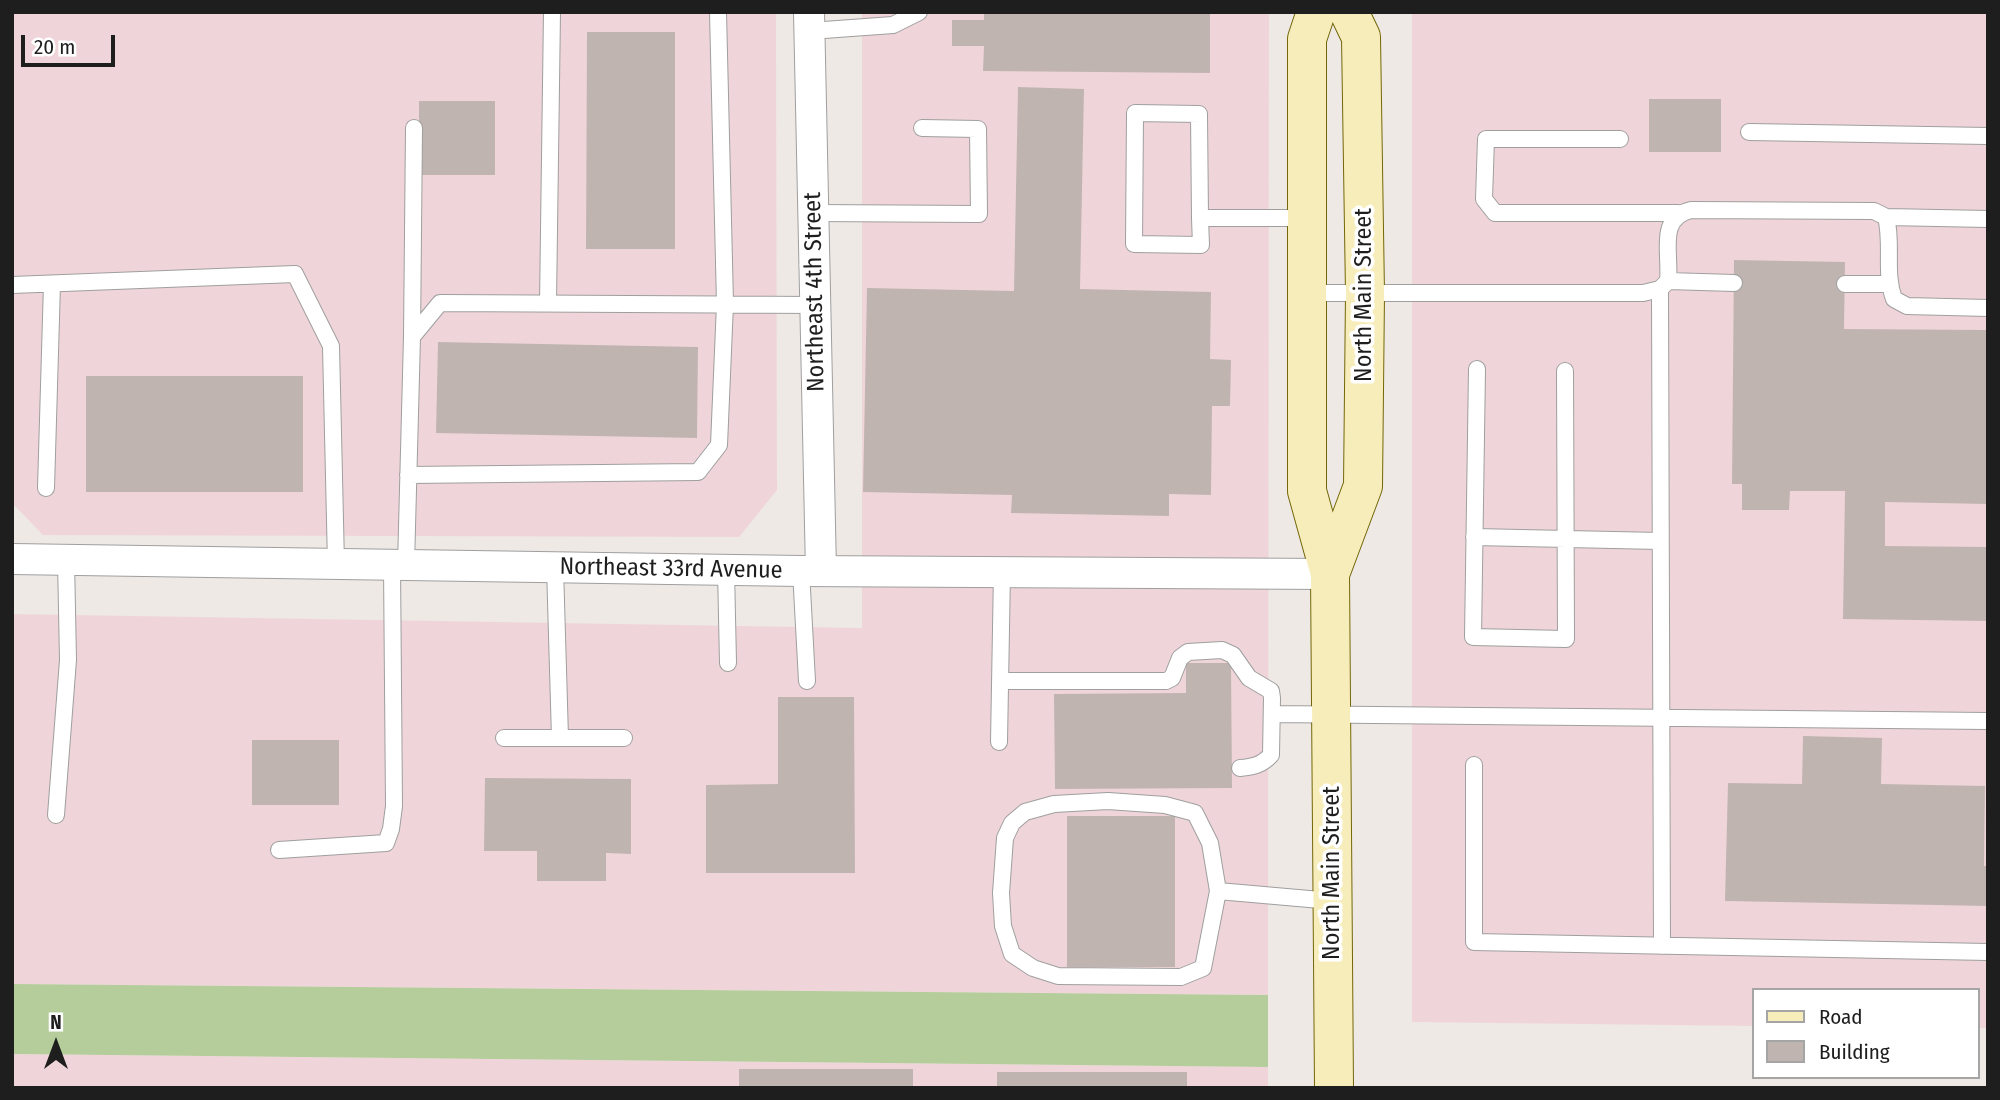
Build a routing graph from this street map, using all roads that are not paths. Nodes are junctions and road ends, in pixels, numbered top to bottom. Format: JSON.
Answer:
{"nodes":[{"id":1,"x":552,"y":12,"type":"edge"},
{"id":2,"x":718,"y":12,"type":"edge"},
{"id":3,"x":919,"y":12,"type":"edge"},
{"id":4,"x":1316,"y":12,"type":"edge"},
{"id":5,"x":1349,"y":12,"type":"edge"},
{"id":6,"x":810,"y":22,"type":"edge"},
{"id":7,"x":414,"y":128,"type":"dead end"},
{"id":8,"x":922,"y":128,"type":"dead end"},
{"id":9,"x":1749,"y":132,"type":"dead end"},
{"id":10,"x":1988,"y":136,"type":"edge"},
{"id":11,"x":1620,"y":139,"type":"dead end"},
{"id":12,"x":813,"y":213,"type":"junction"},
{"id":13,"x":1678,"y":213,"type":"junction"},
{"id":14,"x":1886,"y":217,"type":"junction"},
{"id":15,"x":1200,"y":218,"type":"junction"},
{"id":16,"x":1306,"y":218,"type":"junction"},
{"id":17,"x":1988,"y":219,"type":"edge"},
{"id":18,"x":1734,"y":283,"type":"dead end"},
{"id":19,"x":51,"y":284,"type":"junction"},
{"id":20,"x":1845,"y":284,"type":"dead end"},
{"id":21,"x":1889,"y":284,"type":"junction"},
{"id":22,"x":12,"y":285,"type":"edge"},
{"id":23,"x":1664,"y":285,"type":"junction"},
{"id":24,"x":1306,"y":293,"type":"junction"},
{"id":25,"x":1365,"y":294,"type":"junction"},
{"id":26,"x":548,"y":303,"type":"junction"},
{"id":27,"x":725,"y":304,"type":"junction"},
{"id":28,"x":815,"y":305,"type":"junction"},
{"id":29,"x":1988,"y":308,"type":"edge"},
{"id":30,"x":412,"y":337,"type":"junction"},
{"id":31,"x":1477,"y":369,"type":"dead end"},
{"id":32,"x":1565,"y":371,"type":"dead end"},
{"id":33,"x":408,"y":475,"type":"junction"},
{"id":34,"x":46,"y":488,"type":"dead end"},
{"id":35,"x":1474,"y":537,"type":"junction"},
{"id":36,"x":1565,"y":538,"type":"junction"},
{"id":37,"x":1660,"y":541,"type":"junction"},
{"id":38,"x":12,"y":559,"type":"edge"},
{"id":39,"x":66,"y":560,"type":"junction"},
{"id":40,"x":337,"y":564,"type":"junction"},
{"id":41,"x":399,"y":565,"type":"junction"},
{"id":42,"x":555,"y":567,"type":"junction"},
{"id":43,"x":726,"y":570,"type":"junction"},
{"id":44,"x":811,"y":571,"type":"junction"},
{"id":45,"x":1002,"y":572,"type":"junction"},
{"id":46,"x":1330,"y":574,"type":"junction"},
{"id":47,"x":728,"y":663,"type":"dead end"},
{"id":48,"x":807,"y":681,"type":"dead end"},
{"id":49,"x":1000,"y":681,"type":"junction"},
{"id":50,"x":1273,"y":715,"type":"junction"},
{"id":51,"x":1331,"y":715,"type":"junction"},
{"id":52,"x":1660,"y":718,"type":"junction"},
{"id":53,"x":1988,"y":721,"type":"edge"},
{"id":54,"x":504,"y":738,"type":"dead end"},
{"id":55,"x":560,"y":738,"type":"junction"},
{"id":56,"x":624,"y":738,"type":"dead end"},
{"id":57,"x":999,"y":742,"type":"dead end"},
{"id":58,"x":1474,"y":765,"type":"dead end"},
{"id":59,"x":1240,"y":768,"type":"dead end"},
{"id":60,"x":56,"y":815,"type":"dead end"},
{"id":61,"x":279,"y":850,"type":"dead end"},
{"id":62,"x":1218,"y":891,"type":"junction"},
{"id":63,"x":1332,"y":901,"type":"junction"},
{"id":64,"x":1662,"y":946,"type":"junction"},
{"id":65,"x":1988,"y":952,"type":"edge"},
{"id":66,"x":1334,"y":1088,"type":"edge"}],
"edges":[{"from":1,"to":26,"type":"lane"},
{"from":2,"to":27,"type":"lane"},
{"from":3,"to":6,"type":"lane"},
{"from":4,"to":16,"type":"main road","name":"North Main Street"},
{"from":5,"to":25,"type":"main road","name":"North Main Street"},
{"from":6,"to":12,"type":"street","name":"Northeast 4th Street"},
{"from":7,"to":30,"type":"lane"},
{"from":8,"to":12,"type":"lane"},
{"from":9,"to":10,"type":"lane"},
{"from":11,"to":13,"type":"lane"},
{"from":12,"to":28,"type":"street","name":"Northeast 4th Street"},
{"from":13,"to":14,"type":"lane"},
{"from":13,"to":23,"type":"lane"},
{"from":14,"to":17,"type":"lane"},
{"from":14,"to":21,"type":"lane"},
{"from":15,"to":15,"type":"lane"},
{"from":15,"to":16,"type":"lane"},
{"from":16,"to":24,"type":"main road","name":"North Main Street"},
{"from":18,"to":23,"type":"lane"},
{"from":19,"to":22,"type":"lane"},
{"from":19,"to":34,"type":"lane"},
{"from":19,"to":40,"type":"lane"},
{"from":20,"to":21,"type":"lane"},
{"from":21,"to":29,"type":"lane"},
{"from":23,"to":25,"type":"lane"},
{"from":23,"to":37,"type":"lane"},
{"from":24,"to":25,"type":"lane"},
{"from":24,"to":46,"type":"main road","name":"North Main Street"},
{"from":25,"to":46,"type":"main road","name":"North Main Street"},
{"from":26,"to":27,"type":"lane"},
{"from":26,"to":30,"type":"lane"},
{"from":27,"to":28,"type":"lane"},
{"from":27,"to":33,"type":"lane"},
{"from":28,"to":44,"type":"street","name":"Northeast 4th Street"},
{"from":30,"to":33,"type":"lane"},
{"from":31,"to":35,"type":"lane"},
{"from":32,"to":36,"type":"lane"},
{"from":33,"to":41,"type":"lane"},
{"from":35,"to":36,"type":"lane"},
{"from":35,"to":36,"type":"lane"},
{"from":36,"to":37,"type":"lane"},
{"from":37,"to":52,"type":"lane"},
{"from":38,"to":39,"type":"street","name":"Northeast 33rd Avenue"},
{"from":39,"to":40,"type":"street","name":"Northeast 33rd Avenue"},
{"from":39,"to":60,"type":"lane"},
{"from":40,"to":41,"type":"street","name":"Northeast 33rd Avenue"},
{"from":41,"to":42,"type":"street","name":"Northeast 33rd Avenue"},
{"from":41,"to":61,"type":"lane"},
{"from":42,"to":43,"type":"street","name":"Northeast 33rd Avenue"},
{"from":42,"to":55,"type":"lane"},
{"from":43,"to":44,"type":"street","name":"Northeast 33rd Avenue"},
{"from":43,"to":47,"type":"lane"},
{"from":44,"to":45,"type":"street","name":"Northeast 33rd Avenue"},
{"from":44,"to":48,"type":"lane"},
{"from":45,"to":46,"type":"street","name":"Northeast 33rd Avenue"},
{"from":45,"to":49,"type":"lane"},
{"from":46,"to":51,"type":"main road","name":"North Main Street"},
{"from":49,"to":50,"type":"lane"},
{"from":49,"to":57,"type":"lane"},
{"from":50,"to":51,"type":"lane"},
{"from":50,"to":59,"type":"lane"},
{"from":51,"to":52,"type":"lane"},
{"from":51,"to":63,"type":"main road","name":"North Main Street"},
{"from":52,"to":53,"type":"lane"},
{"from":52,"to":64,"type":"lane"},
{"from":54,"to":55,"type":"lane"},
{"from":55,"to":56,"type":"lane"},
{"from":58,"to":64,"type":"lane"},
{"from":62,"to":62,"type":"lane"},
{"from":62,"to":63,"type":"lane"},
{"from":63,"to":66,"type":"main road","name":"North Main Street"},
{"from":64,"to":65,"type":"lane"}]}
